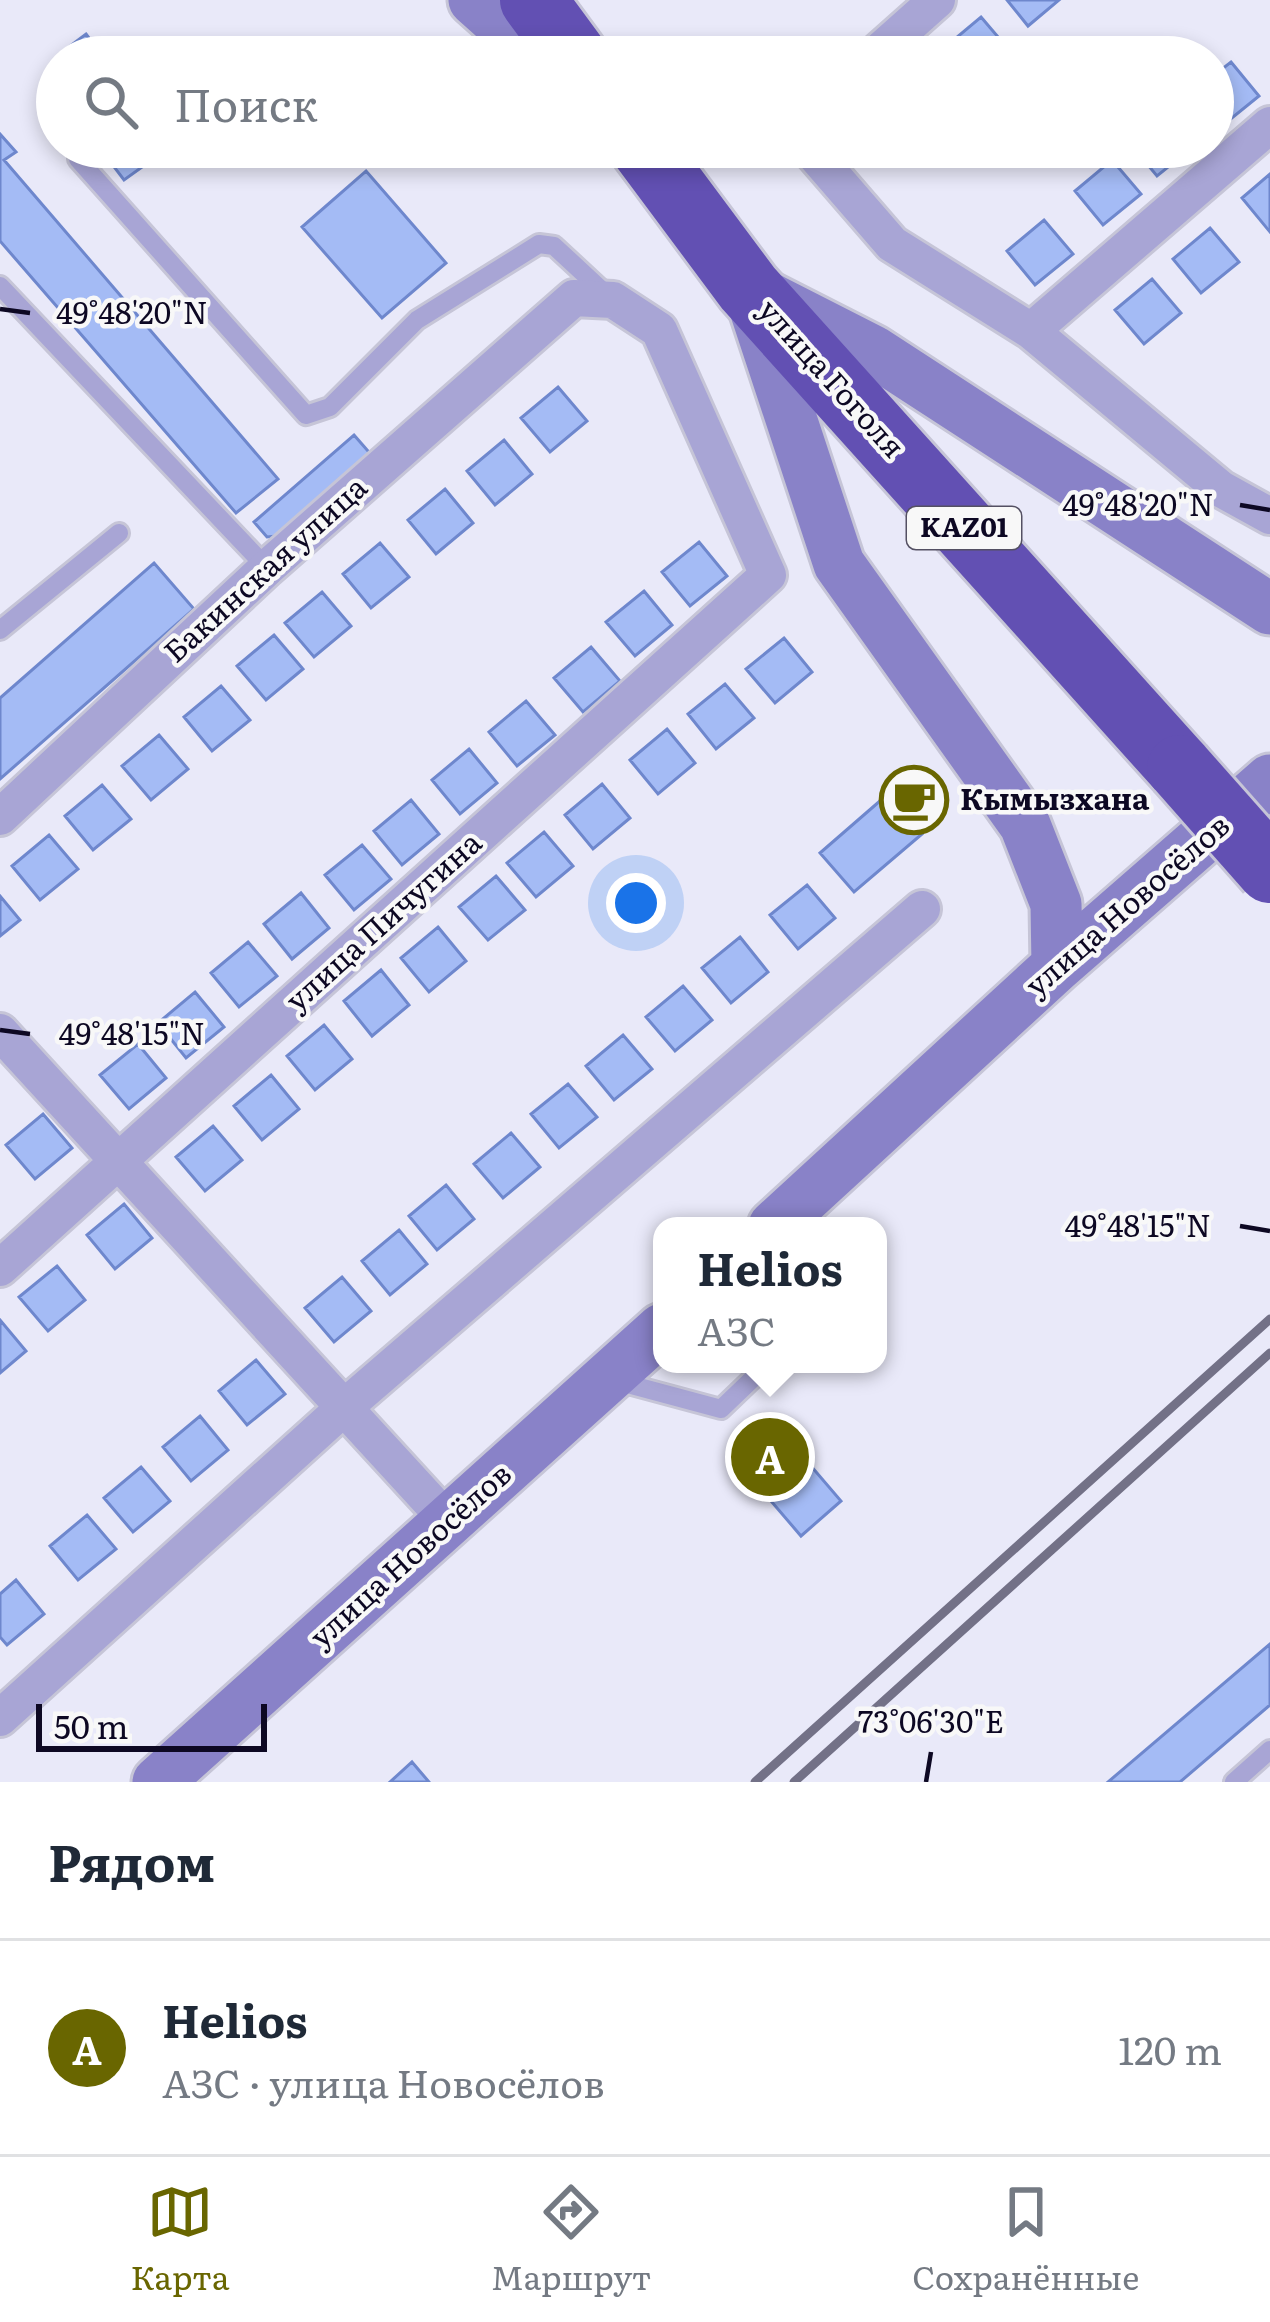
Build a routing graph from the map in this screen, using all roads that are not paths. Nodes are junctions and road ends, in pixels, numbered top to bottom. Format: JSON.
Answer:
{"nodes":[{"id":1,"x":474,"y":0,"type":"edge"},
{"id":2,"x":533,"y":0,"type":"edge"},
{"id":3,"x":571,"y":0,"type":"edge"},
{"id":4,"x":938,"y":0,"type":"edge"},
{"id":5,"x":514,"y":36,"type":"edge"},
{"id":6,"x":560,"y":36,"type":"edge"},
{"id":7,"x":586,"y":36,"type":"edge"},
{"id":8,"x":897,"y":36,"type":"edge"},
{"id":9,"x":1270,"y":125,"type":"edge"},
{"id":10,"x":1234,"y":156,"type":"edge"},
{"id":11,"x":85,"y":168,"type":"edge"},
{"id":12,"x":659,"y":168,"type":"edge"},
{"id":13,"x":826,"y":168,"type":"edge"},
{"id":14,"x":1220,"y":168,"type":"edge"},
{"id":15,"x":0,"y":286,"type":"edge"},
{"id":16,"x":748,"y":288,"type":"junction"},
{"id":17,"x":613,"y":300,"type":"junction"},
{"id":18,"x":1031,"y":331,"type":"junction"},
{"id":19,"x":1270,"y":516,"type":"edge"},
{"id":20,"x":119,"y":533,"type":"dead end"},
{"id":21,"x":267,"y":568,"type":"junction"},
{"id":22,"x":1270,"y":609,"type":"edge"},
{"id":23,"x":0,"y":630,"type":"edge"},
{"id":24,"x":1270,"y":780,"type":"edge"},
{"id":25,"x":0,"y":818,"type":"edge"},
{"id":26,"x":1270,"y":870,"type":"edge"},
{"id":27,"x":922,"y":909,"type":"dead end"},
{"id":28,"x":1057,"y":966,"type":"junction"},
{"id":29,"x":0,"y":1032,"type":"edge"},
{"id":30,"x":116,"y":1164,"type":"junction"},
{"id":31,"x":814,"y":1206,"type":"edge"},
{"id":32,"x":0,"y":1268,"type":"edge"},
{"id":33,"x":653,"y":1337,"type":"edge"},
{"id":34,"x":759,"y":1373,"type":"edge"},
{"id":35,"x":608,"y":1378,"type":"junction"},
{"id":36,"x":347,"y":1405,"type":"junction"},
{"id":37,"x":448,"y":1521,"type":"junction"},
{"id":38,"x":0,"y":1718,"type":"edge"},
{"id":39,"x":1270,"y":1750,"type":"edge"},
{"id":40,"x":158,"y":1782,"type":"edge"},
{"id":41,"x":1234,"y":1782,"type":"edge"}],
"edges":[{"from":1,"to":5,"type":"street"},
{"from":2,"to":6,"type":"highway"},
{"from":3,"to":7,"type":"street"},
{"from":4,"to":8,"type":"street"},
{"from":9,"to":10,"type":"street"},
{"from":11,"to":17,"type":"lane"},
{"from":12,"to":16,"type":"highway","name":"улица Гоголя","number":"KАZ01"},
{"from":13,"to":18,"type":"street"},
{"from":14,"to":18,"type":"street"},
{"from":15,"to":21,"type":"lane"},
{"from":16,"to":22,"type":"street"},
{"from":16,"to":26,"type":"highway","name":"улица Гоголя","number":"KАZ01","bridge":true},
{"from":16,"to":28,"type":"street"},
{"from":17,"to":21,"type":"street","name":"Бакинская улица"},
{"from":17,"to":30,"type":"street","name":"улица Пичугина"},
{"from":18,"to":19,"type":"street"},
{"from":20,"to":23,"type":"lane"},
{"from":21,"to":25,"type":"street","name":"Бакинская улица"},
{"from":24,"to":28,"type":"street","name":"улица Новосёлов"},
{"from":27,"to":36,"type":"street"},
{"from":28,"to":31,"type":"street","name":"улица Новосёлов"},
{"from":29,"to":30,"type":"street"},
{"from":30,"to":32,"type":"street","name":"улица Пичугина"},
{"from":30,"to":36,"type":"street"},
{"from":33,"to":35,"type":"street","name":"улица Новосёлов"},
{"from":34,"to":35,"type":"lane"},
{"from":35,"to":37,"type":"street","name":"улица Новосёлов"},
{"from":36,"to":37,"type":"street"},
{"from":36,"to":38,"type":"street"},
{"from":37,"to":40,"type":"street","name":"улица Новосёлов"},
{"from":39,"to":41,"type":"lane"}]}
